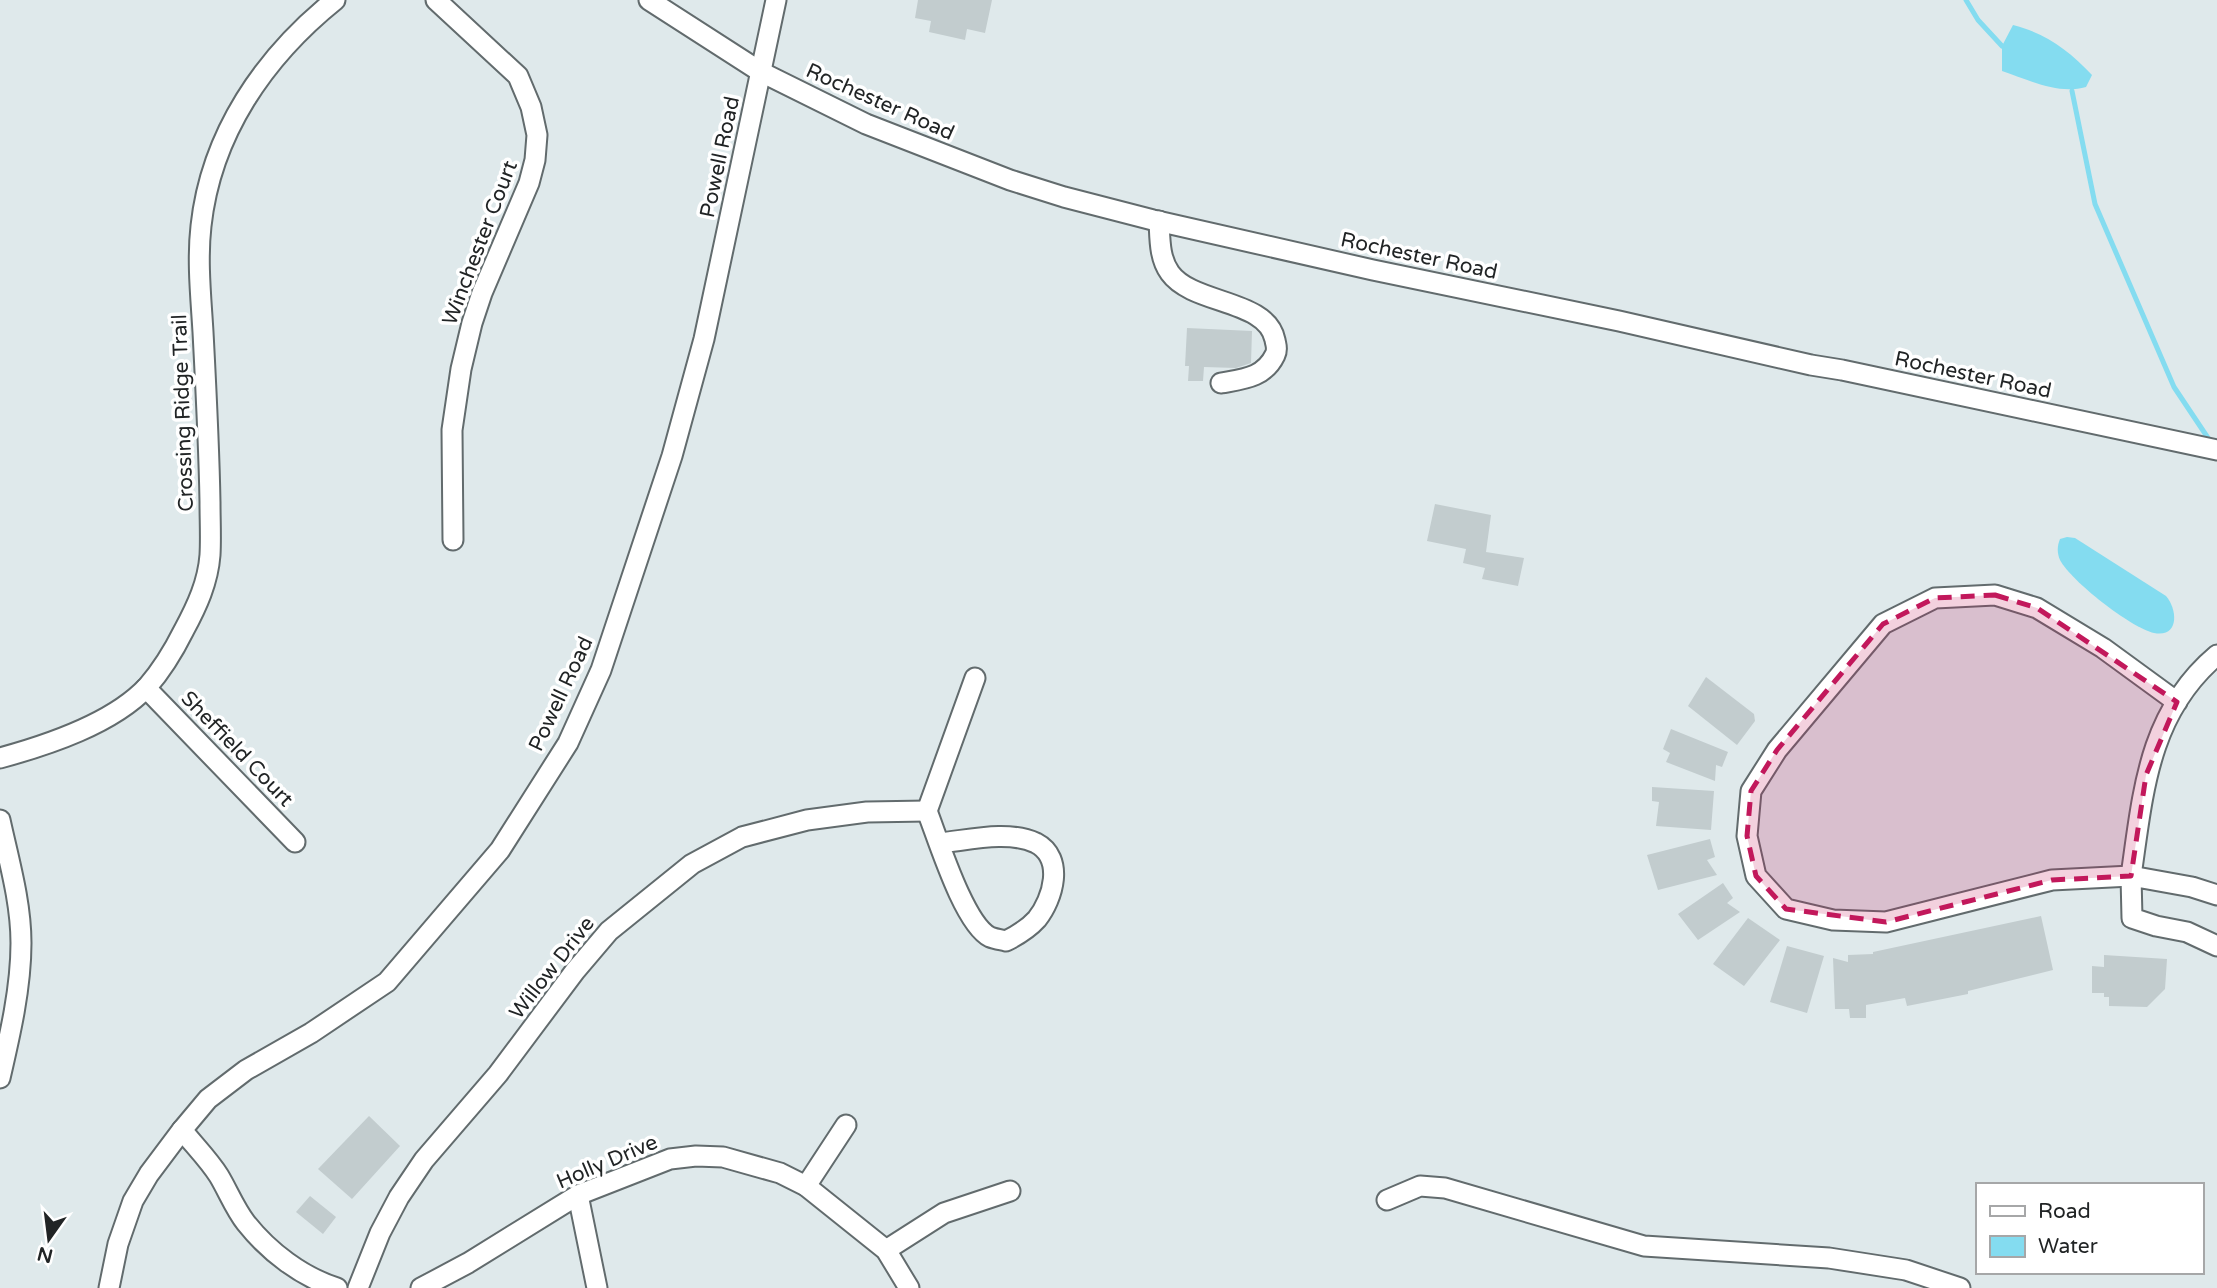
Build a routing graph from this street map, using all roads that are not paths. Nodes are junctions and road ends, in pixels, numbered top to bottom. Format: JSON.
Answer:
{"nodes":[{"id":1,"x":335,"y":0,"type":"edge"},
{"id":2,"x":436,"y":0,"type":"edge"},
{"id":3,"x":649,"y":0,"type":"edge"},
{"id":4,"x":776,"y":0,"type":"edge"},
{"id":5,"x":761,"y":72,"type":"junction"},
{"id":6,"x":1158,"y":220,"type":"junction"},
{"id":7,"x":1221,"y":383,"type":"dead end"},
{"id":8,"x":2217,"y":450,"type":"edge"},
{"id":9,"x":453,"y":540,"type":"dead end"},
{"id":10,"x":2217,"y":655,"type":"edge"},
{"id":11,"x":975,"y":678,"type":"dead end"},
{"id":12,"x":146,"y":688,"type":"junction"},
{"id":13,"x":2177,"y":702,"type":"junction"},
{"id":14,"x":0,"y":758,"type":"edge"},
{"id":15,"x":927,"y":811,"type":"junction"},
{"id":16,"x":0,"y":820,"type":"edge"},
{"id":17,"x":295,"y":842,"type":"dead end"},
{"id":18,"x":940,"y":843,"type":"junction"},
{"id":19,"x":2131,"y":876,"type":"junction"},
{"id":20,"x":2217,"y":895,"type":"edge"},
{"id":21,"x":2217,"y":946,"type":"edge"},
{"id":22,"x":1,"y":1073,"type":"edge"},
{"id":23,"x":846,"y":1125,"type":"dead end"},
{"id":24,"x":182,"y":1130,"type":"junction"},
{"id":25,"x":806,"y":1186,"type":"junction"},
{"id":26,"x":1010,"y":1191,"type":"dead end"},
{"id":27,"x":578,"y":1195,"type":"junction"},
{"id":28,"x":1387,"y":1200,"type":"dead end"},
{"id":29,"x":886,"y":1250,"type":"junction"},
{"id":30,"x":108,"y":1288,"type":"edge"},
{"id":31,"x":337,"y":1288,"type":"edge"},
{"id":32,"x":358,"y":1288,"type":"edge"},
{"id":33,"x":421,"y":1288,"type":"edge"},
{"id":34,"x":597,"y":1288,"type":"edge"},
{"id":35,"x":909,"y":1288,"type":"edge"},
{"id":36,"x":1960,"y":1288,"type":"edge"}],
"edges":[{"from":1,"to":12,"type":"street","name":"Crossing Ridge Trail"},
{"from":2,"to":9,"type":"street","name":"Winchester Court"},
{"from":3,"to":5,"type":"street","name":"Rochester Road"},
{"from":4,"to":5,"type":"street","name":"Powell Road"},
{"from":5,"to":6,"type":"street","name":"Rochester Road"},
{"from":5,"to":24,"type":"street","name":"Powell Road"},
{"from":6,"to":7,"type":"street"},
{"from":6,"to":8,"type":"street","name":"Rochester Road"},
{"from":10,"to":13,"type":"street"},
{"from":11,"to":15,"type":"street"},
{"from":12,"to":14,"type":"street","name":"Crossing Ridge Trail"},
{"from":12,"to":17,"type":"street","name":"Sheffield Court"},
{"from":13,"to":19,"type":"street"},
{"from":13,"to":19,"type":"street"},
{"from":15,"to":18,"type":"street"},
{"from":15,"to":32,"type":"street","name":"Willow Drive"},
{"from":16,"to":22,"type":"street"},
{"from":18,"to":18,"type":"street"},
{"from":19,"to":20,"type":"street"},
{"from":19,"to":21,"type":"street"},
{"from":23,"to":25,"type":"street"},
{"from":24,"to":30,"type":"street","name":"Powell Road"},
{"from":24,"to":31,"type":"street"},
{"from":25,"to":27,"type":"street","name":"Holly Drive"},
{"from":25,"to":29,"type":"street","name":"Holly Drive"},
{"from":26,"to":29,"type":"street"},
{"from":27,"to":33,"type":"street","name":"Holly Drive"},
{"from":27,"to":34,"type":"street"},
{"from":28,"to":36,"type":"street"},
{"from":29,"to":35,"type":"street","name":"Holly Drive"}]}
